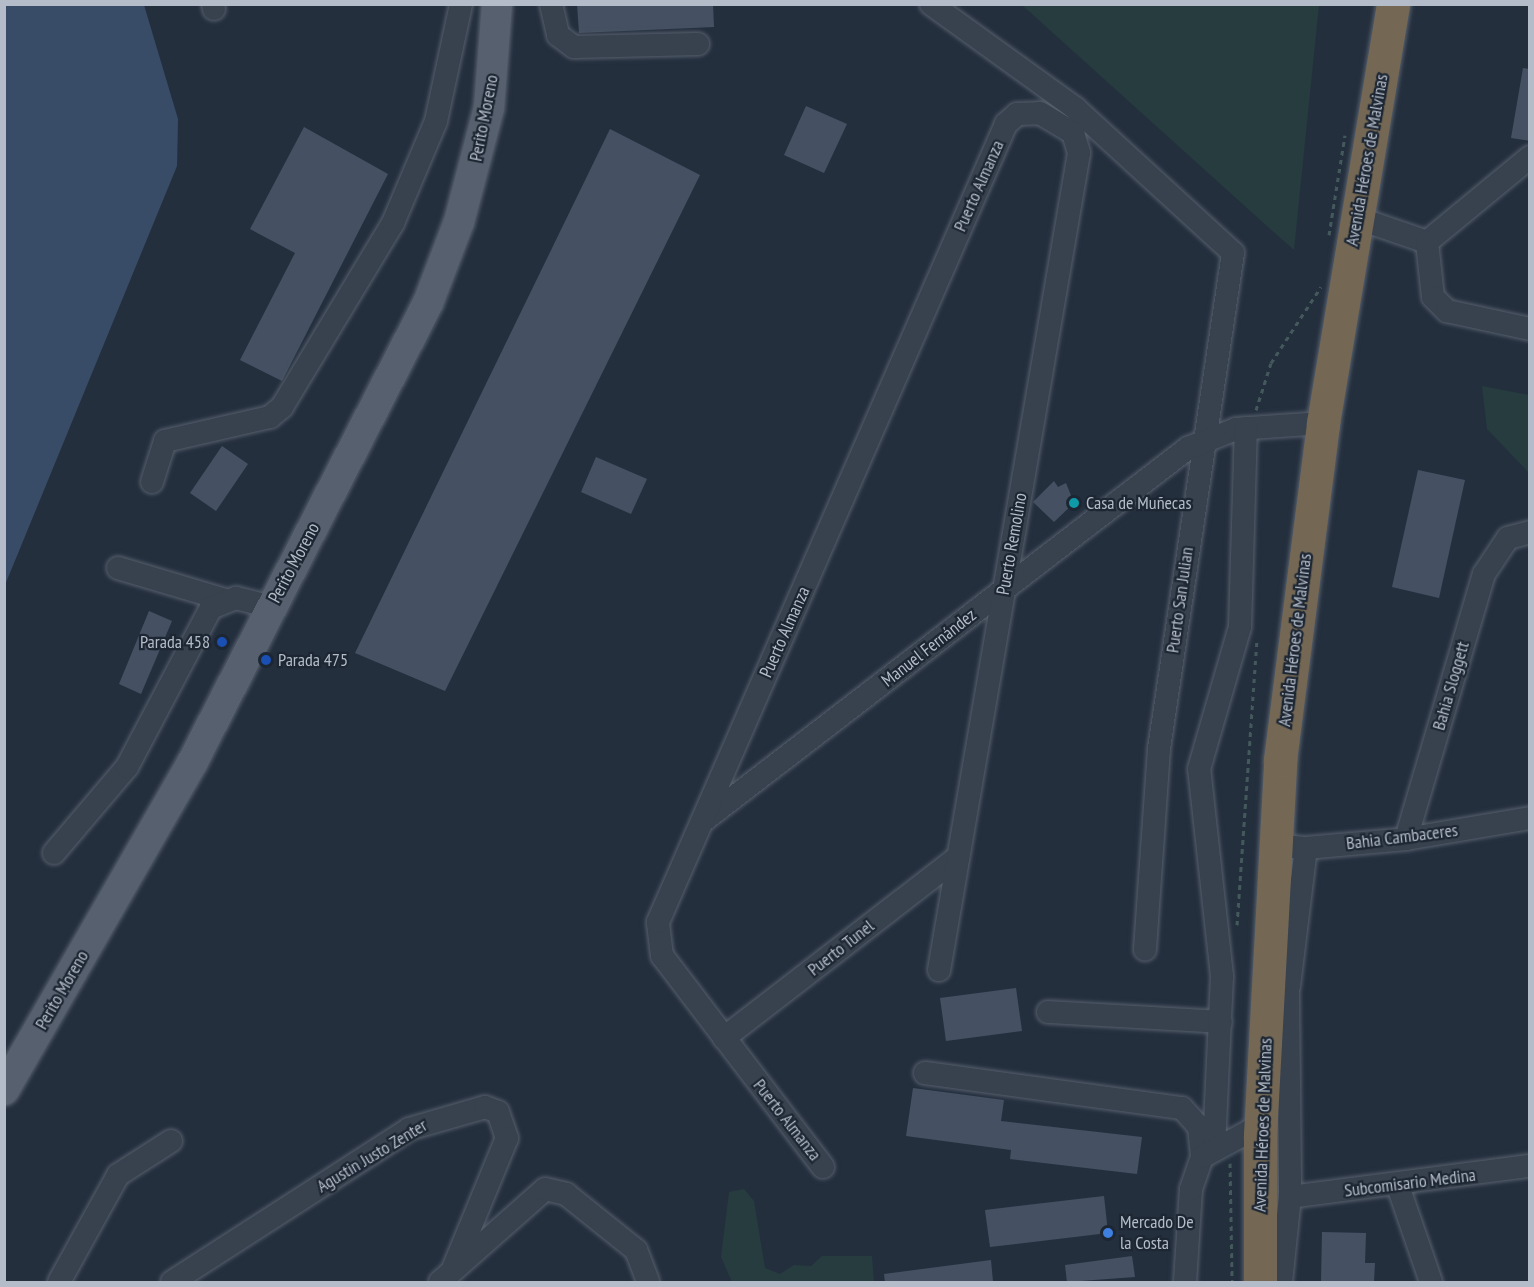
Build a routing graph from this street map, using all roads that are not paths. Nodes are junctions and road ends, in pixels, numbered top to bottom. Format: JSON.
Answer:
{"nodes":[{"id":1,"x":461,"y":4,"type":"edge"},
{"id":2,"x":497,"y":4,"type":"edge"},
{"id":3,"x":551,"y":4,"type":"edge"},
{"id":4,"x":931,"y":4,"type":"edge"},
{"id":5,"x":1393,"y":4,"type":"edge"},
{"id":6,"x":698,"y":44,"type":"dead end"},
{"id":7,"x":1069,"y":116,"type":"junction"},
{"id":8,"x":1530,"y":157,"type":"edge"},
{"id":9,"x":1357,"y":218,"type":"junction"},
{"id":10,"x":1427,"y":242,"type":"junction"},
{"id":11,"x":1530,"y":329,"type":"edge"},
{"id":12,"x":1323,"y":423,"type":"junction"},
{"id":13,"x":1246,"y":428,"type":"junction"},
{"id":14,"x":1204,"y":439,"type":"junction"},
{"id":15,"x":152,"y":482,"type":"dead end"},
{"id":16,"x":1519,"y":535,"type":"edge"},
{"id":17,"x":118,"y":568,"type":"dead end"},
{"id":18,"x":1004,"y":590,"type":"junction"},
{"id":19,"x":222,"y":599,"type":"junction"},
{"id":20,"x":271,"y":607,"type":"junction"},
{"id":21,"x":1530,"y":818,"type":"edge"},
{"id":22,"x":702,"y":822,"type":"junction"},
{"id":23,"x":1406,"y":839,"type":"junction"},
{"id":24,"x":1290,"y":846,"type":"junction"},
{"id":25,"x":54,"y":853,"type":"dead end"},
{"id":26,"x":958,"y":857,"type":"junction"},
{"id":27,"x":1145,"y":950,"type":"dead end"},
{"id":28,"x":1270,"y":951,"type":"junction"},
{"id":29,"x":939,"y":970,"type":"dead end"},
{"id":30,"x":1288,"y":994,"type":"junction"},
{"id":31,"x":1048,"y":1012,"type":"dead end"},
{"id":32,"x":1221,"y":1022,"type":"junction"},
{"id":33,"x":724,"y":1038,"type":"junction"},
{"id":34,"x":925,"y":1073,"type":"dead end"},
{"id":35,"x":4,"y":1090,"type":"edge"},
{"id":36,"x":1261,"y":1125,"type":"junction"},
{"id":37,"x":171,"y":1141,"type":"dead end"},
{"id":38,"x":1208,"y":1152,"type":"junction"},
{"id":39,"x":1530,"y":1166,"type":"edge"},
{"id":40,"x":823,"y":1167,"type":"dead end"},
{"id":41,"x":1398,"y":1186,"type":"junction"},
{"id":42,"x":1290,"y":1197,"type":"junction"},
{"id":43,"x":446,"y":1276,"type":"edge"},
{"id":44,"x":59,"y":1282,"type":"edge"},
{"id":45,"x":172,"y":1282,"type":"edge"},
{"id":46,"x":648,"y":1282,"type":"edge"},
{"id":47,"x":1185,"y":1282,"type":"edge"},
{"id":48,"x":1260,"y":1282,"type":"edge"},
{"id":49,"x":1281,"y":1282,"type":"edge"},
{"id":50,"x":1431,"y":1282,"type":"edge"}],
"edges":[{"from":1,"to":15,"type":"street"},
{"from":2,"to":20,"type":"main road","name":"Perito Moreno"},
{"from":3,"to":6,"type":"street"},
{"from":4,"to":7,"type":"street"},
{"from":5,"to":9,"type":"highway","name":"Avenida Héroes de Malvinas"},
{"from":7,"to":14,"type":"street","name":"Puerto San Julian"},
{"from":7,"to":18,"type":"street","name":"Puerto Remolino"},
{"from":7,"to":22,"type":"street","name":"Puerto Almanza"},
{"from":8,"to":10,"type":"street"},
{"from":9,"to":10,"type":"street"},
{"from":9,"to":12,"type":"highway","name":"Avenida Héroes de Malvinas"},
{"from":10,"to":11,"type":"street"},
{"from":12,"to":13,"type":"street","name":"Manuel Fernández"},
{"from":12,"to":24,"type":"highway","name":"Avenida Héroes de Malvinas"},
{"from":13,"to":14,"type":"street","name":"Manuel Fernández"},
{"from":13,"to":32,"type":"street"},
{"from":14,"to":18,"type":"street","name":"Manuel Fernández"},
{"from":14,"to":27,"type":"street","name":"Puerto San Julian"},
{"from":16,"to":23,"type":"street","name":"Bahia Sloggett"},
{"from":17,"to":19,"type":"street"},
{"from":18,"to":22,"type":"street","name":"Manuel Fernández"},
{"from":18,"to":26,"type":"street","name":"Puerto Remolino"},
{"from":19,"to":20,"type":"street"},
{"from":19,"to":25,"type":"street"},
{"from":20,"to":35,"type":"main road","name":"Perito Moreno"},
{"from":21,"to":23,"type":"street","name":"Bahia Cambaceres"},
{"from":22,"to":33,"type":"street","name":"Puerto Almanza"},
{"from":23,"to":24,"type":"street","name":"Bahia Cambaceres"},
{"from":24,"to":28,"type":"highway","name":"Avenida Héroes de Malvinas"},
{"from":24,"to":30,"type":"street"},
{"from":26,"to":29,"type":"street","name":"Puerto Remolino"},
{"from":26,"to":33,"type":"street","name":"Puerto Tunel"},
{"from":28,"to":30,"type":"street"},
{"from":28,"to":36,"type":"highway","name":"Avenida Héroes de Malvinas"},
{"from":30,"to":42,"type":"street"},
{"from":31,"to":32,"type":"street"},
{"from":32,"to":38,"type":"street"},
{"from":33,"to":40,"type":"street","name":"Puerto Almanza"},
{"from":34,"to":38,"type":"street"},
{"from":36,"to":38,"type":"street"},
{"from":36,"to":48,"type":"highway","name":"Avenida Héroes de Malvinas"},
{"from":37,"to":44,"type":"street"},
{"from":38,"to":47,"type":"street"},
{"from":39,"to":41,"type":"street","name":"Subcomisario Medina"},
{"from":41,"to":42,"type":"street","name":"Subcomisario Medina"},
{"from":41,"to":50,"type":"street"},
{"from":42,"to":49,"type":"street"},
{"from":43,"to":45,"type":"street","name":"Agustin Justo Zenter"},
{"from":43,"to":46,"type":"street"}]}
